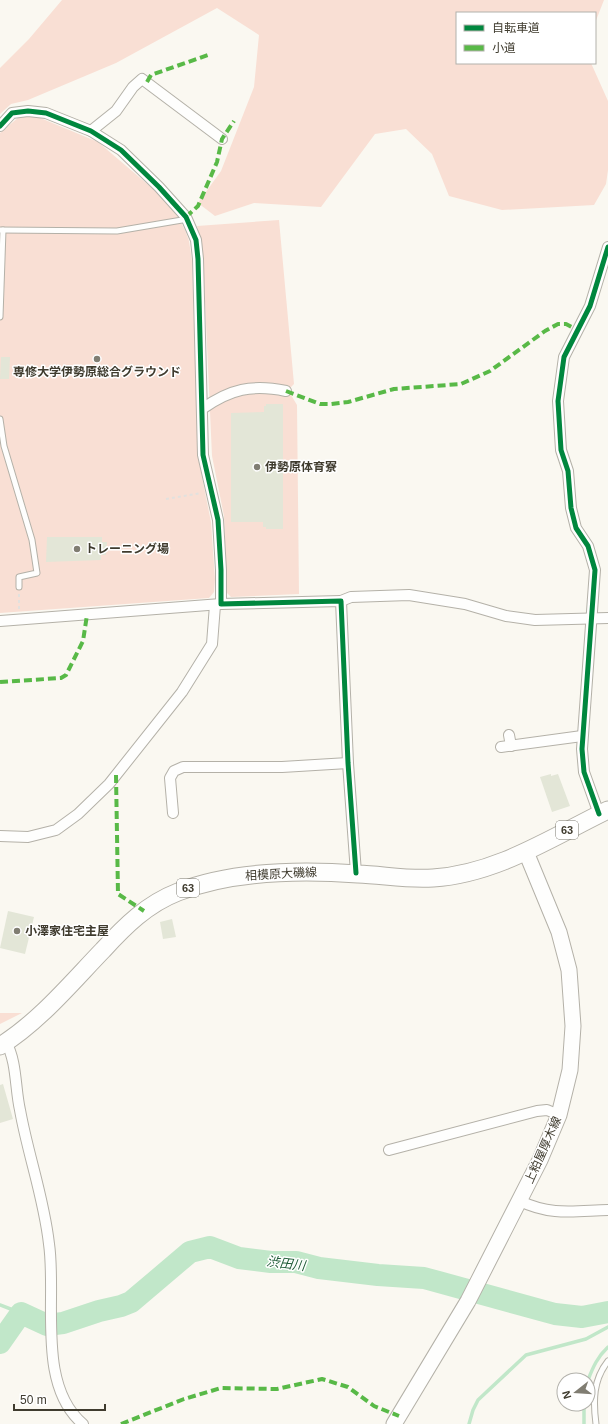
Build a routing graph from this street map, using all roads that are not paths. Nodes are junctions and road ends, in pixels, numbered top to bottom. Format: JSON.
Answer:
{"nodes":[{"id":1,"x":0,"y":126,"type":"edge"},
{"id":2,"x":91,"y":130,"type":"junction"},
{"id":3,"x":222,"y":139,"type":"dead end"},
{"id":4,"x":188,"y":220,"type":"junction"},
{"id":5,"x":2,"y":230,"type":"edge"},
{"id":6,"x":608,"y":247,"type":"edge"},
{"id":7,"x":0,"y":317,"type":"edge"},
{"id":8,"x":286,"y":391,"type":"dead end"},
{"id":9,"x":202,"y":409,"type":"junction"},
{"id":10,"x":0,"y":419,"type":"edge"},
{"id":11,"x":19,"y":587,"type":"road end"},
{"id":12,"x":341,"y":602,"type":"junction"},
{"id":13,"x":218,"y":605,"type":"junction"},
{"id":14,"x":591,"y":618,"type":"junction"},
{"id":15,"x":608,"y":618,"type":"edge"},
{"id":16,"x":0,"y":621,"type":"edge"},
{"id":17,"x":509,"y":735,"type":"dead end"},
{"id":18,"x":582,"y":736,"type":"junction"},
{"id":19,"x":348,"y":763,"type":"junction"},
{"id":20,"x":604,"y":812,"type":"edge"},
{"id":21,"x":173,"y":813,"type":"dead end"},
{"id":22,"x":0,"y":836,"type":"edge"},
{"id":23,"x":526,"y":852,"type":"junction"},
{"id":24,"x":356,"y":874,"type":"junction"},
{"id":25,"x":3,"y":1044,"type":"edge"},
{"id":26,"x":559,"y":1115,"type":"junction"},
{"id":27,"x":389,"y":1150,"type":"dead end"},
{"id":28,"x":520,"y":1201,"type":"junction"},
{"id":29,"x":608,"y":1210,"type":"edge"},
{"id":30,"x":608,"y":1361,"type":"edge"},
{"id":31,"x":83,"y":1424,"type":"edge"},
{"id":32,"x":394,"y":1424,"type":"edge"},
{"id":33,"x":596,"y":1424,"type":"edge"}],
"edges":[{"from":1,"to":2,"type":"street"},
{"from":2,"to":3,"type":"street"},
{"from":2,"to":4,"type":"street"},
{"from":4,"to":5,"type":"lane"},
{"from":4,"to":9,"type":"street"},
{"from":5,"to":7,"type":"lane"},
{"from":6,"to":14,"type":"street"},
{"from":8,"to":9,"type":"street"},
{"from":9,"to":13,"type":"street"},
{"from":10,"to":11,"type":"lane"},
{"from":12,"to":13,"type":"street"},
{"from":12,"to":14,"type":"street"},
{"from":12,"to":19,"type":"street"},
{"from":13,"to":16,"type":"street"},
{"from":13,"to":22,"type":"street"},
{"from":14,"to":15,"type":"street"},
{"from":14,"to":18,"type":"street"},
{"from":17,"to":18,"type":"street"},
{"from":18,"to":20,"type":"street"},
{"from":19,"to":21,"type":"street"},
{"from":19,"to":24,"type":"street"},
{"from":20,"to":23,"type":"main road","name":"相模原大磯線","number":"63"},
{"from":23,"to":24,"type":"main road","name":"相模原大磯線","number":"63"},
{"from":23,"to":26,"type":"main road","name":"上粕屋厚木線"},
{"from":24,"to":25,"type":"main road","name":"相模原大磯線","number":"63"},
{"from":25,"to":31,"type":"street"},
{"from":26,"to":27,"type":"street"},
{"from":26,"to":28,"type":"main road","name":"上粕屋厚木線"},
{"from":28,"to":29,"type":"street"},
{"from":28,"to":32,"type":"main road","name":"上粕屋厚木線"},
{"from":30,"to":33,"type":"lane"}]}
